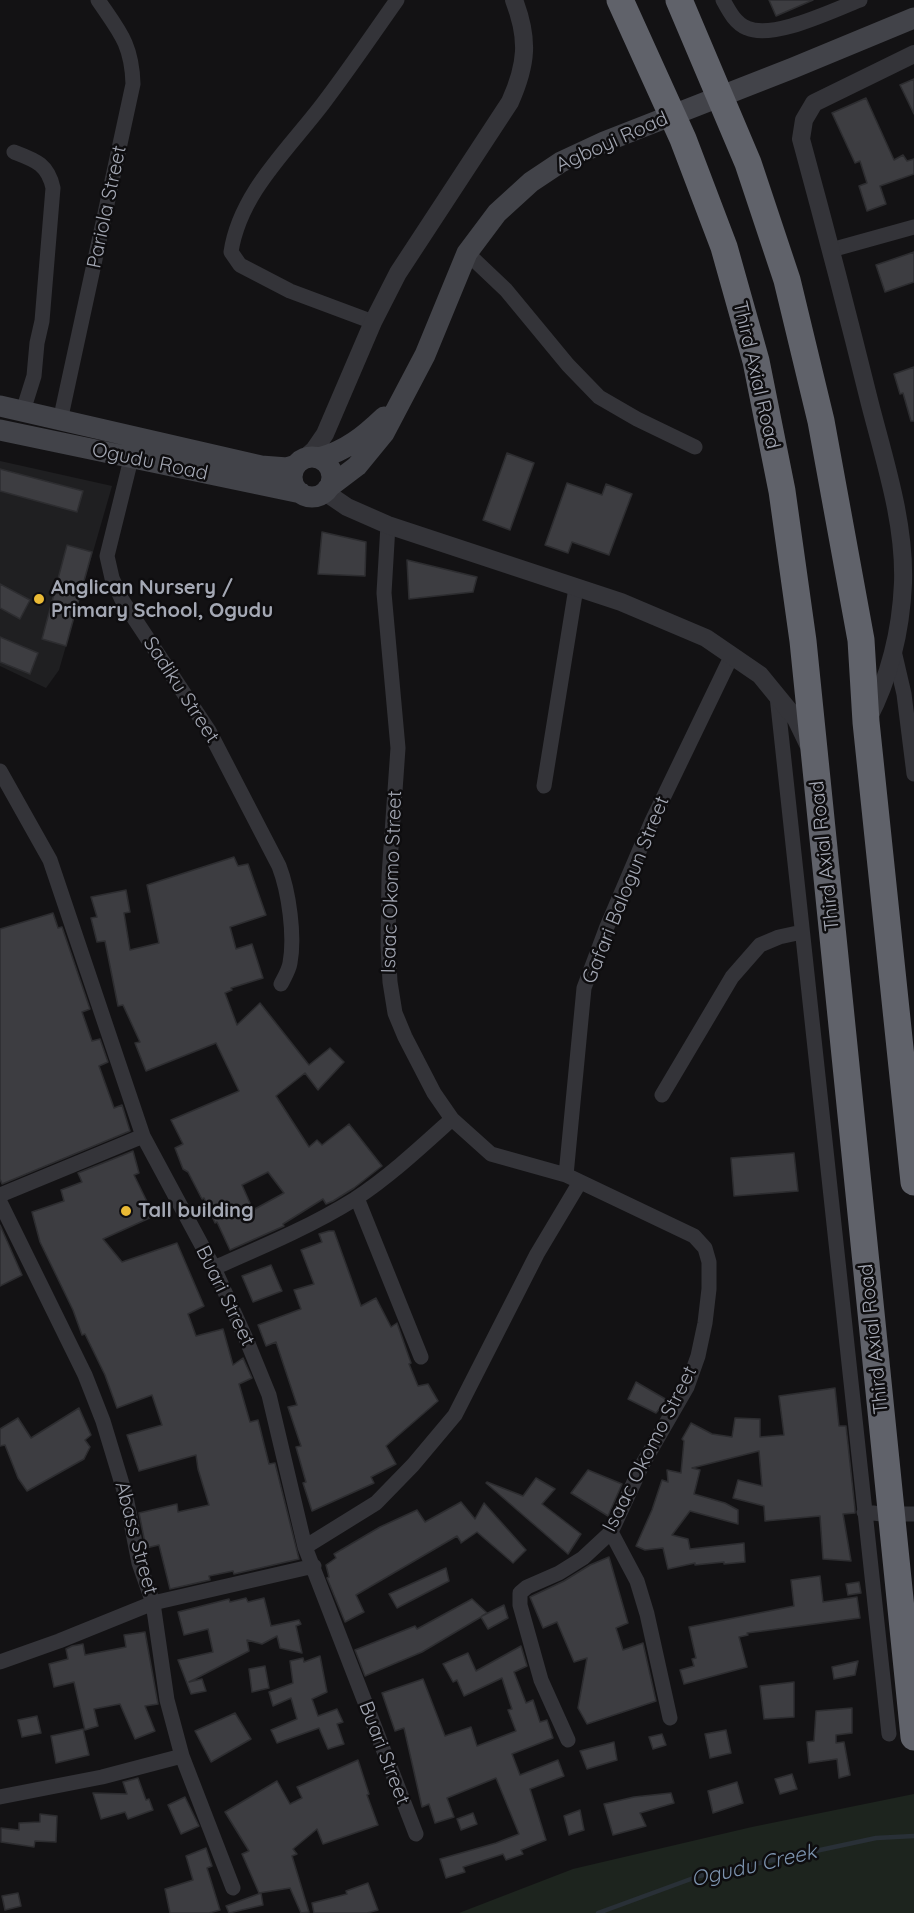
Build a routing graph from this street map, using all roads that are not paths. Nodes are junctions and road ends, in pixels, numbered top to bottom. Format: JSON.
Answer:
{"nodes":[{"id":1,"x":98,"y":0,"type":"edge"},
{"id":2,"x":397,"y":0,"type":"edge"},
{"id":3,"x":514,"y":0,"type":"edge"},
{"id":4,"x":620,"y":0,"type":"edge"},
{"id":5,"x":679,"y":0,"type":"edge"},
{"id":6,"x":723,"y":0,"type":"edge"},
{"id":7,"x":860,"y":0,"type":"edge"},
{"id":8,"x":914,"y":18,"type":"edge"},
{"id":9,"x":914,"y":54,"type":"edge"},
{"id":10,"x":14,"y":152,"type":"dead end"},
{"id":11,"x":914,"y":227,"type":"edge"},
{"id":12,"x":831,"y":250,"type":"junction"},
{"id":13,"x":467,"y":253,"type":"junction"},
{"id":14,"x":373,"y":322,"type":"junction"},
{"id":15,"x":411,"y":380,"type":"junction"},
{"id":16,"x":0,"y":406,"type":"edge"},
{"id":17,"x":23,"y":411,"type":"junction"},
{"id":18,"x":60,"y":421,"type":"junction"},
{"id":19,"x":0,"y":430,"type":"edge"},
{"id":20,"x":695,"y":447,"type":"dead end"},
{"id":21,"x":131,"y":459,"type":"junction"},
{"id":22,"x":307,"y":460,"type":"junction"},
{"id":23,"x":327,"y":490,"type":"junction"},
{"id":24,"x":301,"y":494,"type":"junction"},
{"id":25,"x":388,"y":525,"type":"junction"},
{"id":26,"x":907,"y":532,"type":"edge"},
{"id":27,"x":576,"y":588,"type":"junction"},
{"id":28,"x":894,"y":651,"type":"junction"},
{"id":29,"x":732,"y":655,"type":"junction"},
{"id":30,"x":777,"y":696,"type":"junction"},
{"id":31,"x":866,"y":722,"type":"junction"},
{"id":32,"x":816,"y":770,"type":"junction"},
{"id":33,"x":0,"y":771,"type":"edge"},
{"id":34,"x":914,"y":774,"type":"edge"},
{"id":35,"x":544,"y":786,"type":"dead end"},
{"id":36,"x":802,"y":932,"type":"junction"},
{"id":37,"x":280,"y":984,"type":"dead end"},
{"id":38,"x":662,"y":1095,"type":"dead end"},
{"id":39,"x":452,"y":1119,"type":"junction"},
{"id":40,"x":143,"y":1136,"type":"junction"},
{"id":41,"x":566,"y":1175,"type":"junction"},
{"id":42,"x":580,"y":1182,"type":"junction"},
{"id":43,"x":914,"y":1182,"type":"edge"},
{"id":44,"x":0,"y":1195,"type":"edge"},
{"id":45,"x":357,"y":1198,"type":"junction"},
{"id":46,"x":0,"y":1202,"type":"edge"},
{"id":47,"x":214,"y":1268,"type":"junction"},
{"id":48,"x":421,"y":1357,"type":"dead end"},
{"id":49,"x":864,"y":1512,"type":"junction"},
{"id":50,"x":914,"y":1514,"type":"edge"},
{"id":51,"x":611,"y":1532,"type":"junction"},
{"id":52,"x":305,"y":1547,"type":"junction"},
{"id":53,"x":314,"y":1566,"type":"junction"},
{"id":54,"x":153,"y":1603,"type":"junction"},
{"id":55,"x":0,"y":1662,"type":"edge"},
{"id":56,"x":670,"y":1718,"type":"dead end"},
{"id":57,"x":901,"y":1736,"type":"edge"},
{"id":58,"x":568,"y":1740,"type":"dead end"},
{"id":59,"x":182,"y":1756,"type":"junction"},
{"id":60,"x":0,"y":1797,"type":"edge"},
{"id":61,"x":416,"y":1834,"type":"dead end"},
{"id":62,"x":233,"y":1888,"type":"dead end"}],
"edges":[{"from":1,"to":18,"type":"street","name":"Pariola Street"},
{"from":2,"to":14,"type":"street"},
{"from":3,"to":14,"type":"street"},
{"from":4,"to":32,"type":"highway","name":"Third Axial Road"},
{"from":5,"to":31,"type":"highway"},
{"from":6,"to":7,"type":"street"},
{"from":8,"to":13,"type":"main road","name":"Agboyi Road"},
{"from":9,"to":12,"type":"street"},
{"from":10,"to":17,"type":"street"},
{"from":11,"to":12,"type":"street"},
{"from":12,"to":26,"type":"street"},
{"from":13,"to":15,"type":"main road","name":"Agboyi Road"},
{"from":13,"to":20,"type":"street"},
{"from":14,"to":22,"type":"street"},
{"from":15,"to":22,"type":"main road","name":"Ogudu Road"},
{"from":15,"to":23,"type":"main road"},
{"from":16,"to":17,"type":"main road","name":"Ogudu Road"},
{"from":17,"to":18,"type":"main road","name":"Ogudu Road"},
{"from":18,"to":22,"type":"main road","name":"Ogudu Road"},
{"from":19,"to":21,"type":"main road","name":"Ogudu Road"},
{"from":21,"to":24,"type":"main road","name":"Ogudu Road"},
{"from":21,"to":37,"type":"street","name":"Sadiku Street"},
{"from":22,"to":23,"type":"main road"},
{"from":22,"to":24,"type":"main road"},
{"from":23,"to":24,"type":"main road"},
{"from":23,"to":25,"type":"street"},
{"from":25,"to":27,"type":"street"},
{"from":25,"to":39,"type":"street","name":"Isaac Okomo Street"},
{"from":26,"to":28,"type":"street"},
{"from":27,"to":29,"type":"street"},
{"from":27,"to":35,"type":"street"},
{"from":28,"to":31,"type":"street"},
{"from":28,"to":34,"type":"street"},
{"from":29,"to":30,"type":"street"},
{"from":29,"to":41,"type":"street","name":"Gafari Balogun Street"},
{"from":30,"to":32,"type":"street"},
{"from":30,"to":36,"type":"street"},
{"from":31,"to":43,"type":"highway"},
{"from":32,"to":57,"type":"highway","name":"Third Axial Road"},
{"from":33,"to":40,"type":"street","name":"Buari Street"},
{"from":36,"to":38,"type":"street"},
{"from":36,"to":49,"type":"street"},
{"from":39,"to":41,"type":"street","name":"Isaac Okomo Street"},
{"from":39,"to":45,"type":"street"},
{"from":40,"to":44,"type":"street"},
{"from":40,"to":47,"type":"street","name":"Buari Street"},
{"from":41,"to":42,"type":"street","name":"Isaac Okomo Street"},
{"from":42,"to":51,"type":"street","name":"Isaac Okomo Street"},
{"from":42,"to":52,"type":"street"},
{"from":45,"to":47,"type":"street"},
{"from":45,"to":48,"type":"street"},
{"from":46,"to":54,"type":"street","name":"Abass Street"},
{"from":47,"to":52,"type":"street","name":"Buari Street"},
{"from":49,"to":50,"type":"street"},
{"from":49,"to":57,"type":"street"},
{"from":51,"to":56,"type":"street"},
{"from":51,"to":58,"type":"street","name":"Isaac Okomo Street"},
{"from":52,"to":53,"type":"street","name":"Buari Street"},
{"from":53,"to":54,"type":"street"},
{"from":53,"to":61,"type":"street","name":"Buari Street"},
{"from":54,"to":55,"type":"street"},
{"from":54,"to":59,"type":"street","name":"Abass Street"},
{"from":59,"to":60,"type":"street"},
{"from":59,"to":62,"type":"street","name":"Abass Street"}]}
